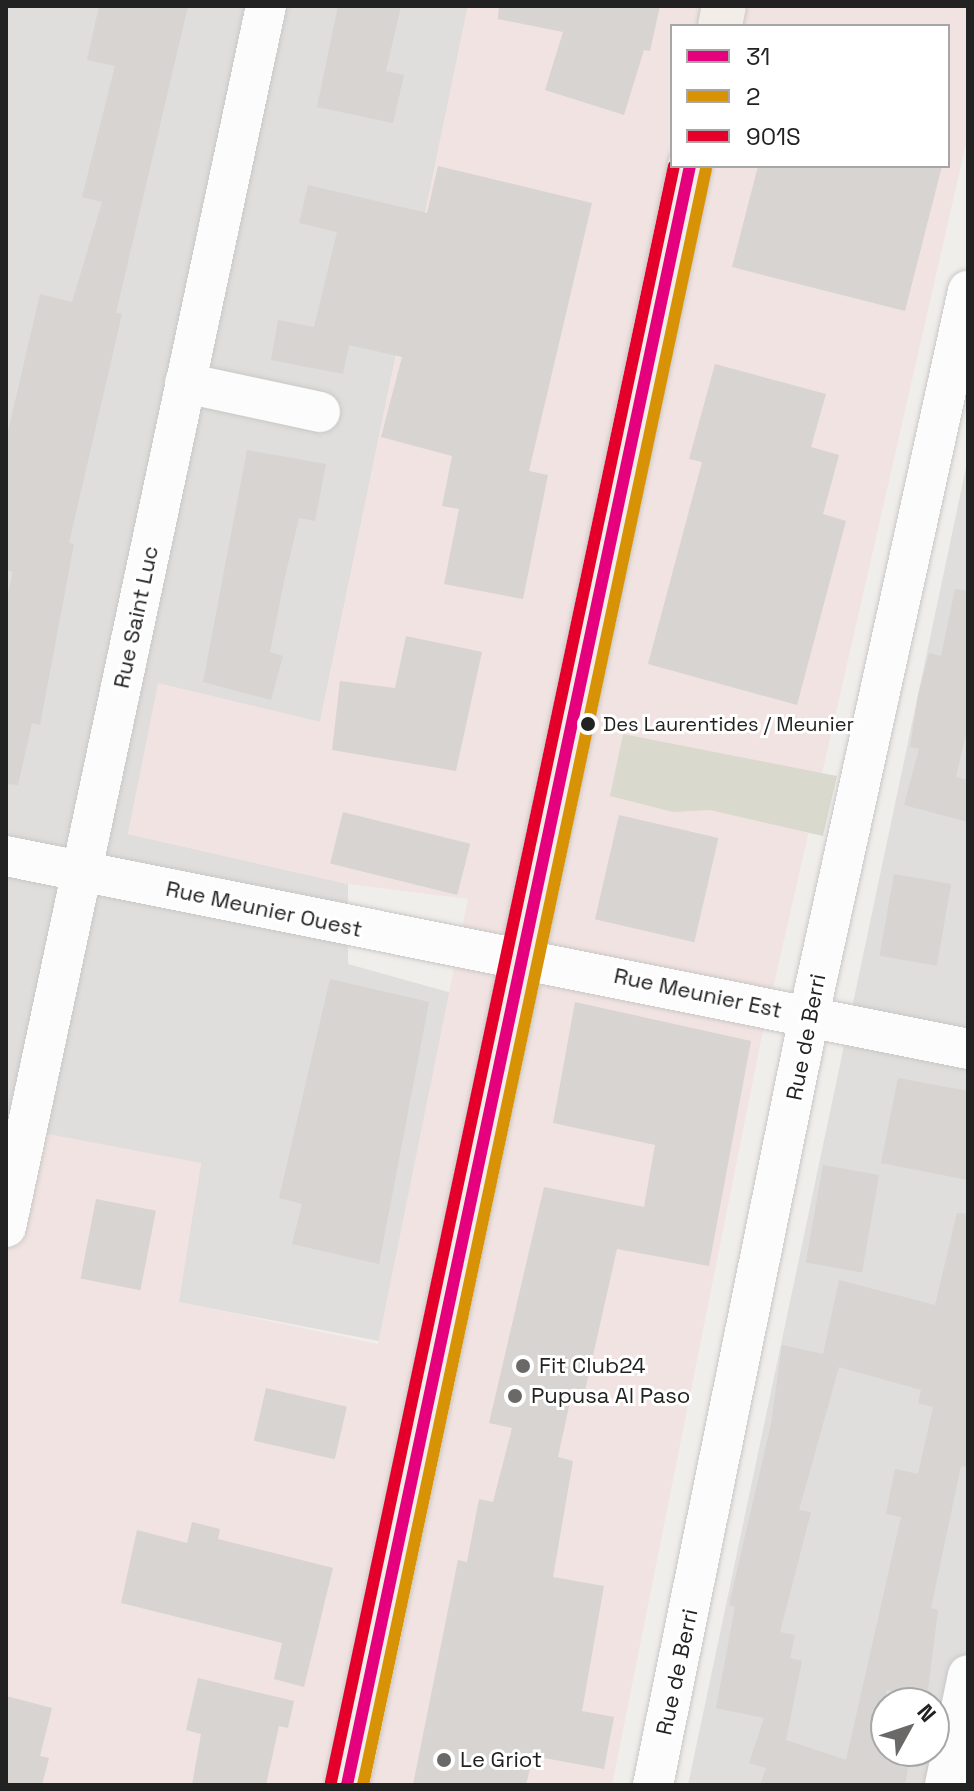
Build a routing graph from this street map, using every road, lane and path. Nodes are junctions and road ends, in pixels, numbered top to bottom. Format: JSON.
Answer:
{"nodes":[{"id":1,"x":266,"y":6,"type":"edge"},
{"id":2,"x":690,"y":168,"type":"edge"},
{"id":3,"x":968,"y":291,"type":"edge"},
{"id":4,"x":185,"y":383,"type":"junction"},
{"id":5,"x":320,"y":412,"type":"dead end"},
{"id":6,"x":6,"y":856,"type":"edge"},
{"id":7,"x":82,"y":872,"type":"junction"},
{"id":8,"x":522,"y":960,"type":"junction"},
{"id":9,"x":810,"y":1017,"type":"junction"},
{"id":10,"x":968,"y":1049,"type":"edge"},
{"id":11,"x":6,"y":1227,"type":"edge"},
{"id":12,"x":968,"y":1675,"type":"edge"},
{"id":13,"x":347,"y":1785,"type":"edge"},
{"id":14,"x":653,"y":1785,"type":"edge"},
{"id":15,"x":945,"y":1785,"type":"edge"}],
"edges":[{"from":1,"to":4,"type":"street","name":"Rue Saint Luc"},
{"from":2,"to":8,"type":"main road"},
{"from":3,"to":9,"type":"street","name":"Rue de Berri"},
{"from":4,"to":5,"type":"street"},
{"from":4,"to":7,"type":"street","name":"Rue Saint Luc"},
{"from":6,"to":7,"type":"street","name":"Rue Meunier Ouest"},
{"from":7,"to":8,"type":"street","name":"Rue Meunier Ouest"},
{"from":7,"to":11,"type":"street","name":"Rue Saint Luc"},
{"from":8,"to":9,"type":"street","name":"Rue Meunier Est"},
{"from":8,"to":13,"type":"main road"},
{"from":9,"to":10,"type":"street","name":"Rue Meunier Est"},
{"from":9,"to":14,"type":"street","name":"Rue de Berri"},
{"from":12,"to":15,"type":"street"}]}
